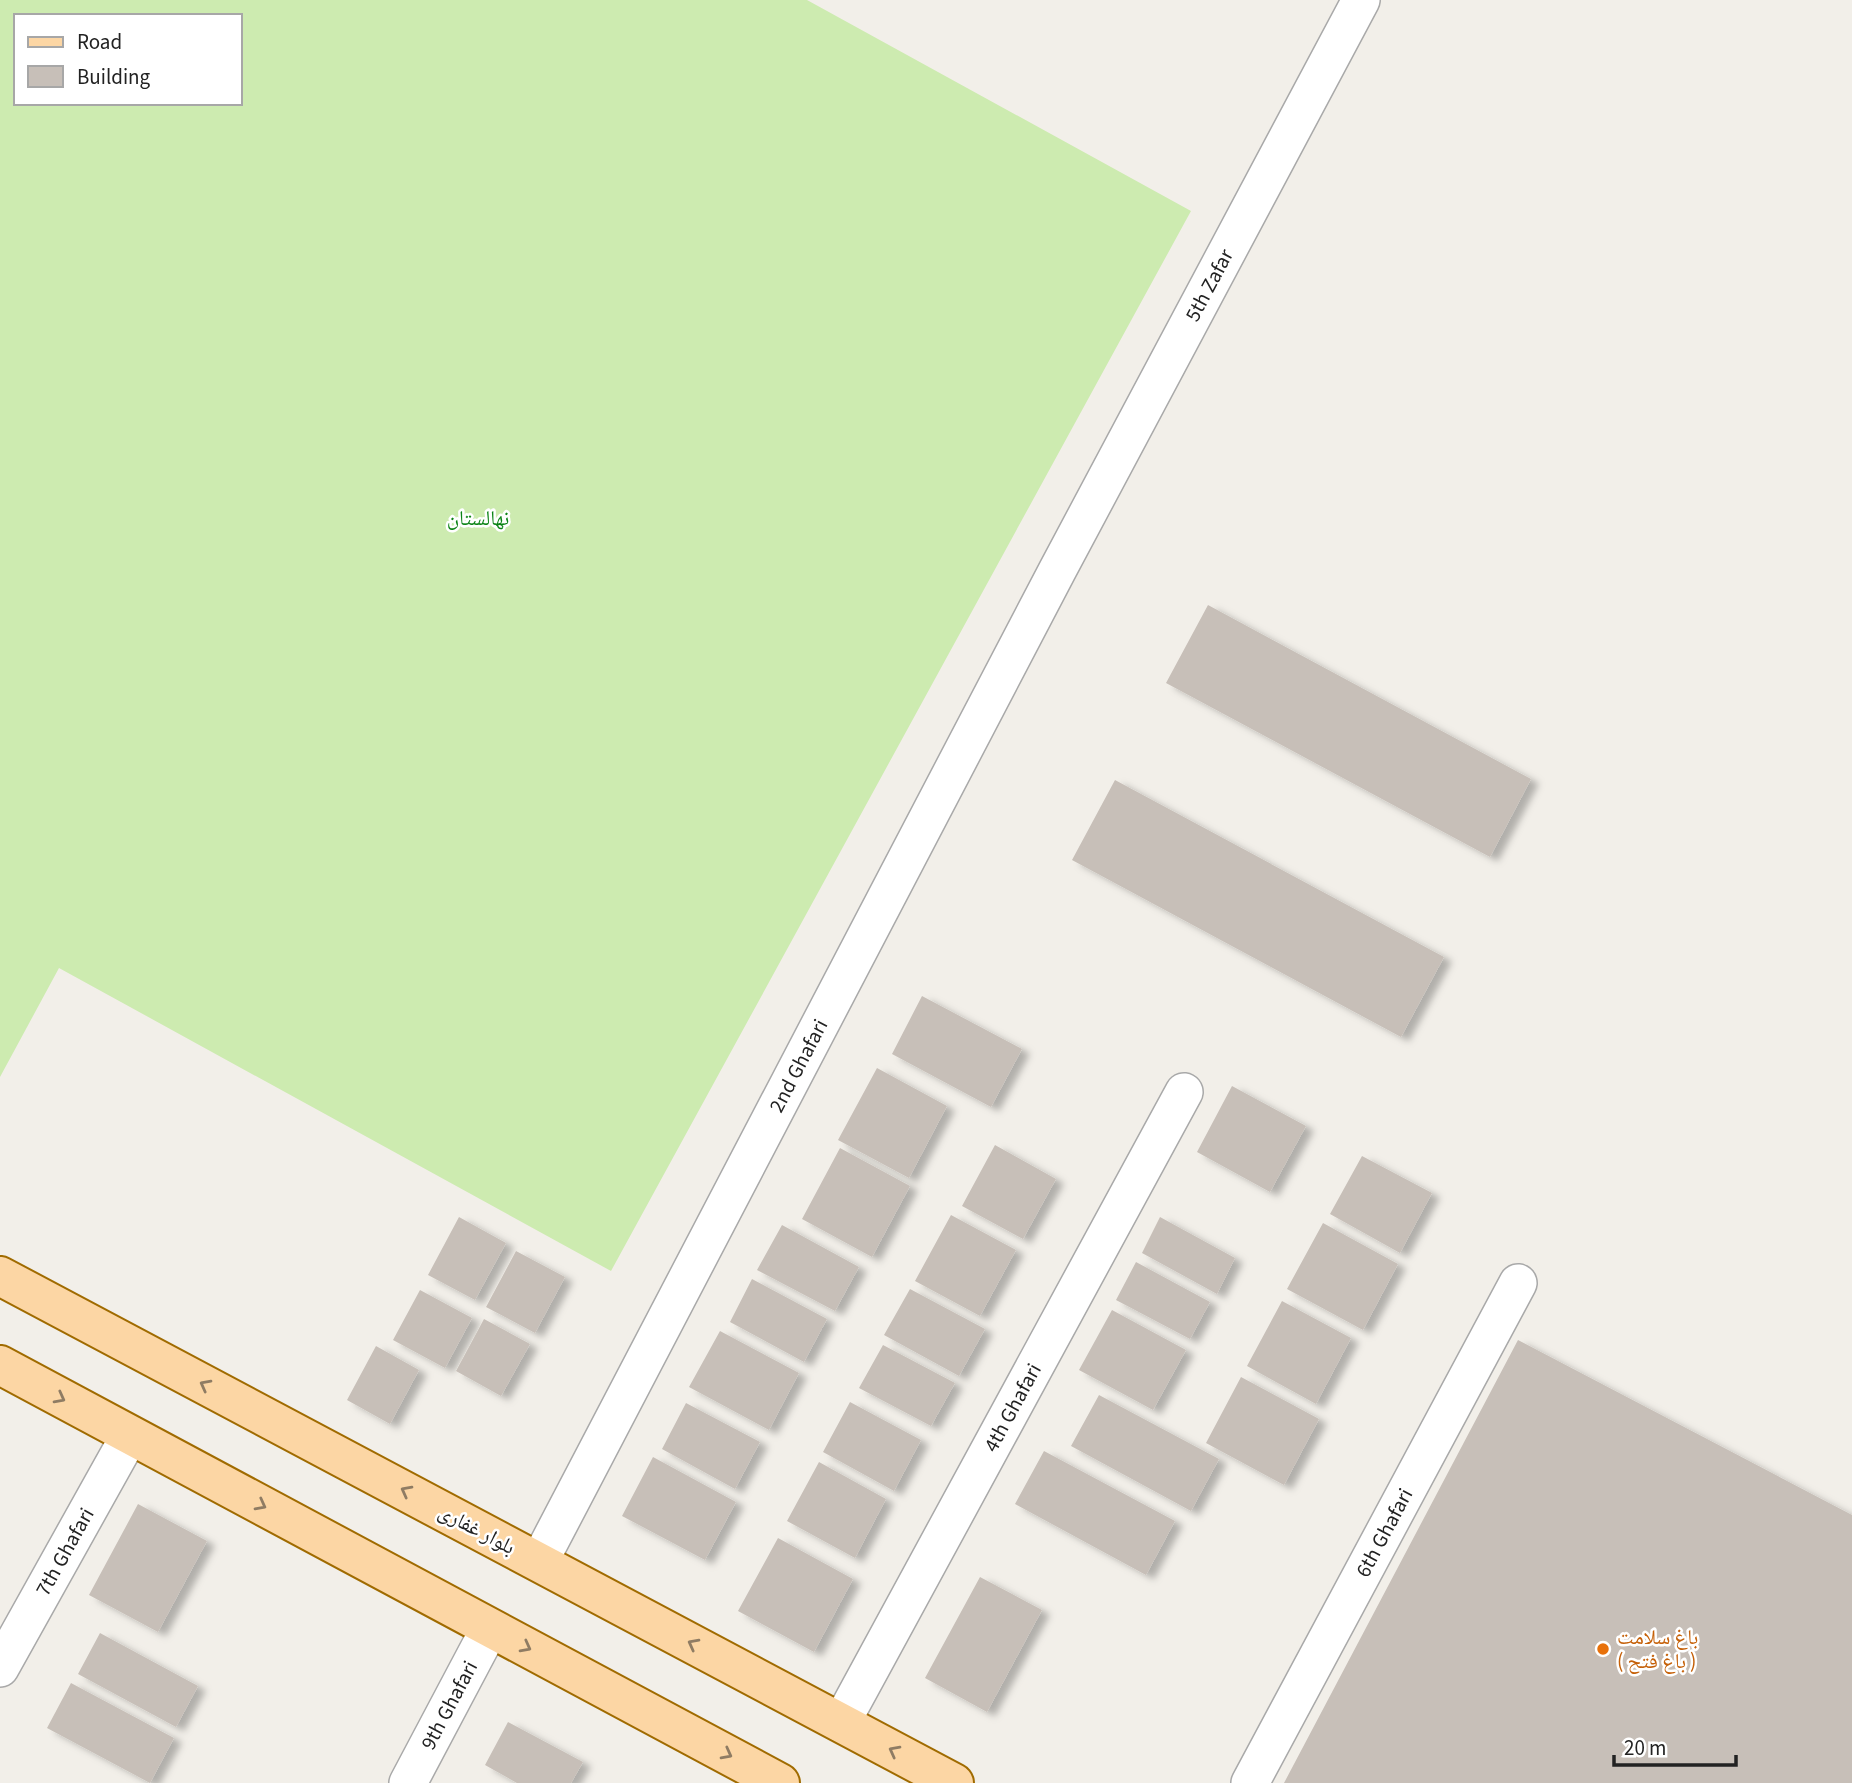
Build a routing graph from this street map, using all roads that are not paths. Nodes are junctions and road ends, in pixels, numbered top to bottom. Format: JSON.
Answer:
{"nodes":[{"id":1,"x":1361,"y":0,"type":"edge"},
{"id":2,"x":1057,"y":571,"type":"joint"},
{"id":3,"x":1184,"y":1092,"type":"dead end"},
{"id":4,"x":0,"y":1276,"type":"edge"},
{"id":5,"x":1518,"y":1283,"type":"dead end"},
{"id":6,"x":0,"y":1365,"type":"edge"},
{"id":7,"x":130,"y":1435,"type":"junction"},
{"id":8,"x":539,"y":1562,"type":"junction"},
{"id":9,"x":490,"y":1628,"type":"junction"},
{"id":10,"x":0,"y":1668,"type":"edge"},
{"id":11,"x":841,"y":1723,"type":"junction"},
{"id":12,"x":408,"y":1783,"type":"edge"},
{"id":13,"x":780,"y":1783,"type":"edge"},
{"id":14,"x":954,"y":1783,"type":"edge"},
{"id":15,"x":1250,"y":1783,"type":"edge"}],
"edges":[{"from":1,"to":2,"type":"street","name":"5th Zafar"},
{"from":2,"to":8,"type":"street","name":"2nd Ghafari"},
{"from":3,"to":11,"type":"street","name":"4th Ghafari"},
{"from":8,"to":4,"type":"main road","name":"بلوار غفاری","one_way":true},
{"from":5,"to":15,"type":"street","name":"6th Ghafari"},
{"from":6,"to":7,"type":"main road","one_way":true},
{"from":7,"to":9,"type":"main road","one_way":true},
{"from":7,"to":10,"type":"street","name":"7th Ghafari"},
{"from":11,"to":8,"type":"main road","name":"بلوار غفاری","one_way":true},
{"from":9,"to":12,"type":"street","name":"9th Ghafari"},
{"from":9,"to":13,"type":"main road","one_way":true},
{"from":14,"to":11,"type":"main road","name":"بلوار غفاری","one_way":true}]}
